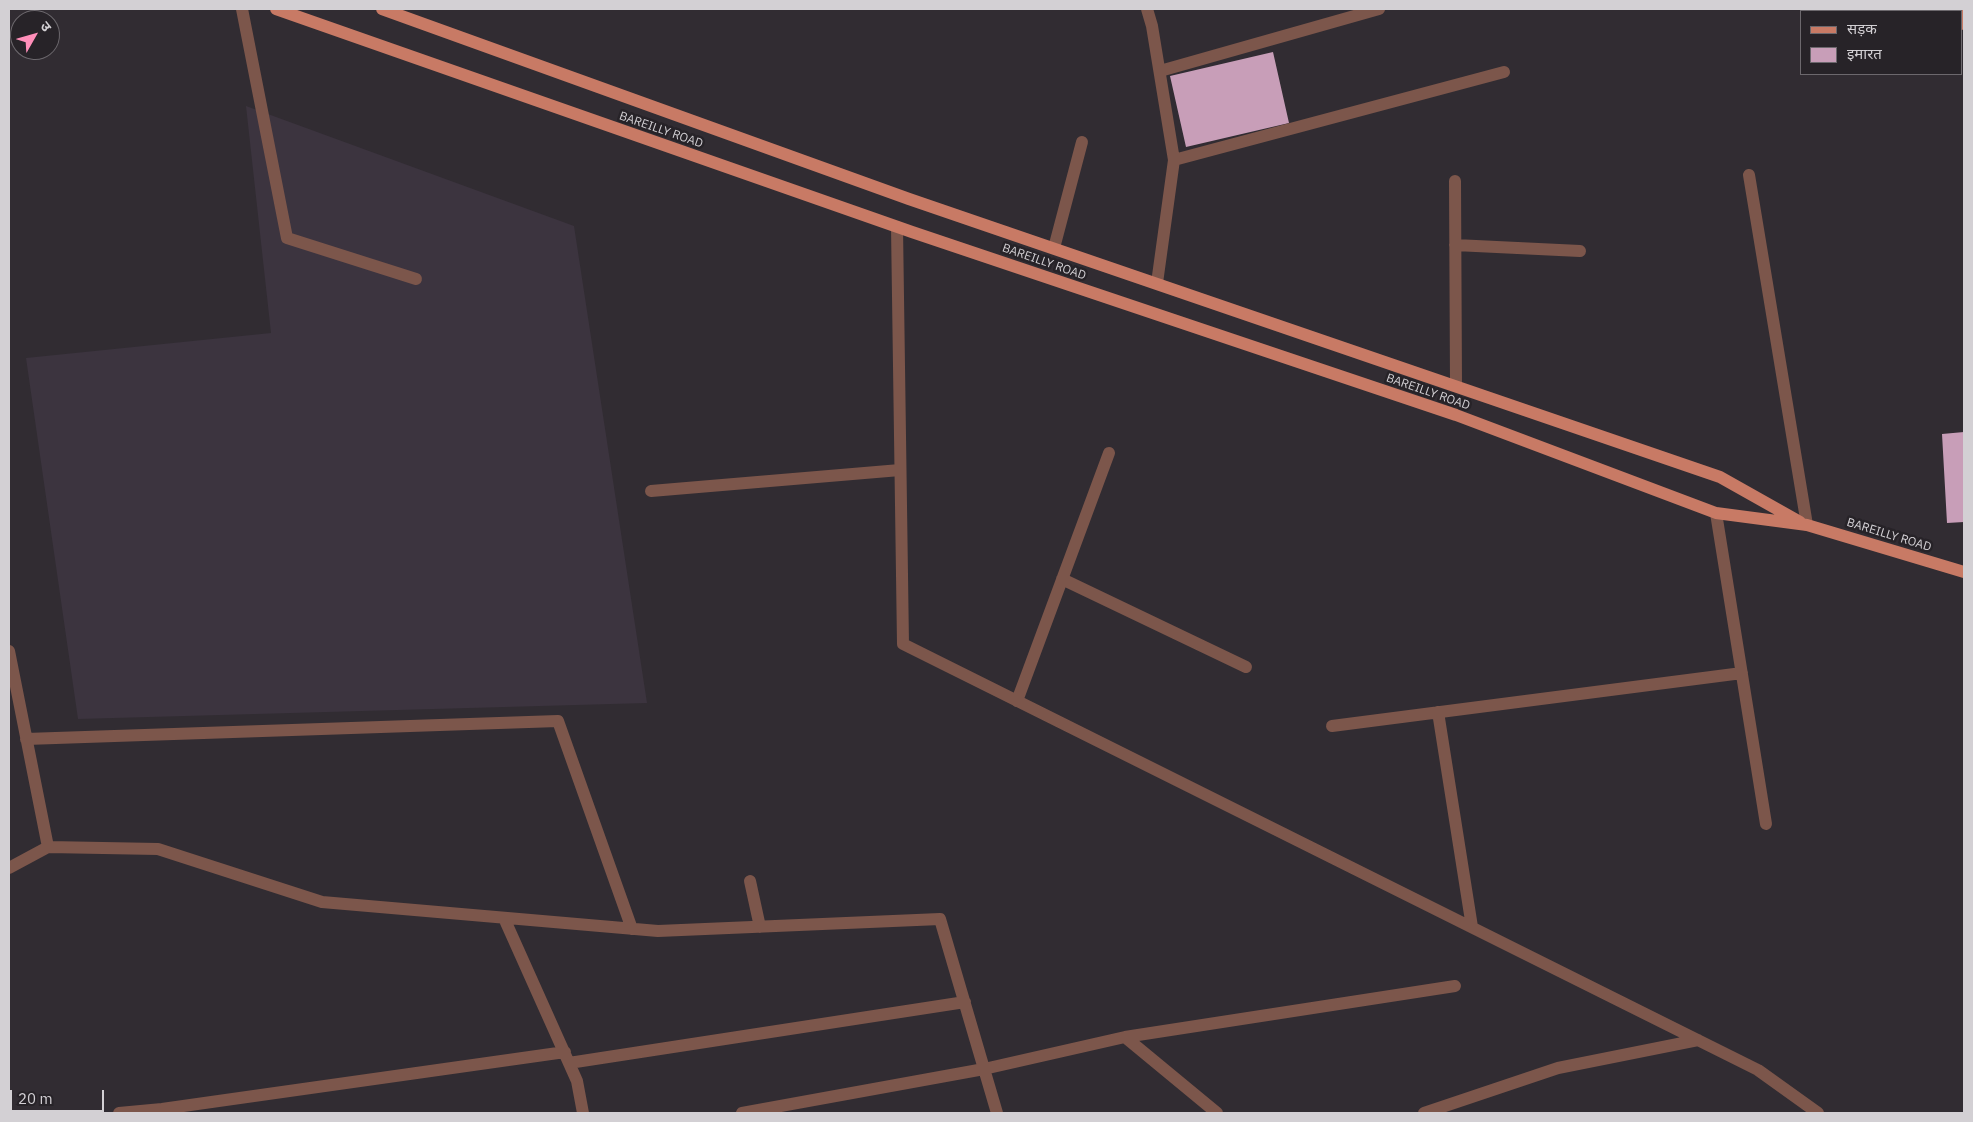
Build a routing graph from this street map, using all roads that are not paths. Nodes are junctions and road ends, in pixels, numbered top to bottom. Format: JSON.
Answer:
{"nodes":[{"id":1,"x":242,"y":9,"type":"edge"},
{"id":2,"x":276,"y":9,"type":"edge"},
{"id":3,"x":382,"y":9,"type":"edge"},
{"id":4,"x":1147,"y":9,"type":"edge"},
{"id":5,"x":1379,"y":9,"type":"edge"},
{"id":6,"x":1160,"y":71,"type":"junction"},
{"id":7,"x":1504,"y":72,"type":"dead end"},
{"id":8,"x":1082,"y":142,"type":"dead end"},
{"id":9,"x":1174,"y":160,"type":"junction"},
{"id":10,"x":1749,"y":175,"type":"dead end"},
{"id":11,"x":1455,"y":181,"type":"dead end"},
{"id":12,"x":897,"y":227,"type":"junction"},
{"id":13,"x":1455,"y":244,"type":"junction"},
{"id":14,"x":1054,"y":248,"type":"junction"},
{"id":15,"x":1580,"y":252,"type":"dead end"},
{"id":16,"x":416,"y":279,"type":"dead end"},
{"id":17,"x":1157,"y":283,"type":"junction"},
{"id":18,"x":1456,"y":385,"type":"junction"},
{"id":19,"x":1109,"y":452,"type":"dead end"},
{"id":20,"x":900,"y":470,"type":"junction"},
{"id":21,"x":651,"y":491,"type":"dead end"},
{"id":22,"x":1716,"y":513,"type":"junction"},
{"id":23,"x":1807,"y":525,"type":"junction"},
{"id":24,"x":1964,"y":572,"type":"edge"},
{"id":25,"x":1062,"y":579,"type":"junction"},
{"id":26,"x":9,"y":651,"type":"edge"},
{"id":27,"x":1246,"y":667,"type":"dead end"},
{"id":28,"x":1742,"y":673,"type":"junction"},
{"id":29,"x":1017,"y":701,"type":"junction"},
{"id":30,"x":1438,"y":712,"type":"junction"},
{"id":31,"x":1332,"y":726,"type":"dead end"},
{"id":32,"x":26,"y":739,"type":"junction"},
{"id":33,"x":1766,"y":824,"type":"dead end"},
{"id":34,"x":48,"y":847,"type":"junction"},
{"id":35,"x":9,"y":868,"type":"edge"},
{"id":36,"x":750,"y":881,"type":"dead end"},
{"id":37,"x":504,"y":918,"type":"junction"},
{"id":38,"x":760,"y":927,"type":"junction"},
{"id":39,"x":1472,"y":927,"type":"junction"},
{"id":40,"x":632,"y":929,"type":"junction"},
{"id":41,"x":1455,"y":986,"type":"dead end"},
{"id":42,"x":965,"y":1002,"type":"junction"},
{"id":43,"x":1125,"y":1038,"type":"junction"},
{"id":44,"x":1698,"y":1040,"type":"junction"},
{"id":45,"x":567,"y":1057,"type":"junction"},
{"id":46,"x":984,"y":1069,"type":"junction"},
{"id":47,"x":119,"y":1113,"type":"edge"},
{"id":48,"x":583,"y":1113,"type":"edge"},
{"id":49,"x":742,"y":1113,"type":"edge"},
{"id":50,"x":997,"y":1113,"type":"edge"},
{"id":51,"x":1217,"y":1113,"type":"edge"},
{"id":52,"x":1424,"y":1113,"type":"edge"},
{"id":53,"x":1818,"y":1113,"type":"edge"}],
"edges":[{"from":1,"to":16,"type":"street"},
{"from":2,"to":12,"type":"main road","name":"BAREILLY ROAD"},
{"from":3,"to":14,"type":"main road","name":"BAREILLY ROAD"},
{"from":4,"to":6,"type":"street"},
{"from":5,"to":6,"type":"street"},
{"from":6,"to":9,"type":"street"},
{"from":7,"to":9,"type":"street"},
{"from":8,"to":14,"type":"street"},
{"from":9,"to":17,"type":"street"},
{"from":10,"to":23,"type":"street"},
{"from":11,"to":13,"type":"street"},
{"from":12,"to":20,"type":"street"},
{"from":12,"to":22,"type":"main road","name":"BAREILLY ROAD"},
{"from":13,"to":15,"type":"street"},
{"from":13,"to":18,"type":"street"},
{"from":14,"to":17,"type":"main road","name":"BAREILLY ROAD"},
{"from":17,"to":18,"type":"main road","name":"BAREILLY ROAD"},
{"from":18,"to":23,"type":"main road","name":"BAREILLY ROAD"},
{"from":19,"to":25,"type":"street"},
{"from":20,"to":21,"type":"street"},
{"from":20,"to":29,"type":"street"},
{"from":22,"to":23,"type":"main road","name":"BAREILLY ROAD"},
{"from":22,"to":28,"type":"street"},
{"from":23,"to":24,"type":"main road","name":"BAREILLY ROAD"},
{"from":25,"to":27,"type":"street"},
{"from":25,"to":29,"type":"street"},
{"from":26,"to":32,"type":"street"},
{"from":28,"to":30,"type":"street"},
{"from":28,"to":33,"type":"street"},
{"from":29,"to":39,"type":"street"},
{"from":30,"to":31,"type":"street"},
{"from":30,"to":39,"type":"street"},
{"from":32,"to":34,"type":"street"},
{"from":32,"to":40,"type":"street"},
{"from":34,"to":35,"type":"street"},
{"from":34,"to":37,"type":"street"},
{"from":36,"to":38,"type":"street"},
{"from":37,"to":40,"type":"street"},
{"from":37,"to":45,"type":"street"},
{"from":38,"to":40,"type":"street"},
{"from":38,"to":42,"type":"street"},
{"from":39,"to":44,"type":"street"},
{"from":41,"to":43,"type":"street"},
{"from":42,"to":45,"type":"street"},
{"from":42,"to":46,"type":"street"},
{"from":43,"to":46,"type":"street"},
{"from":43,"to":51,"type":"street"},
{"from":44,"to":52,"type":"street"},
{"from":44,"to":53,"type":"street"},
{"from":45,"to":47,"type":"street"},
{"from":45,"to":48,"type":"street"},
{"from":46,"to":49,"type":"street"},
{"from":46,"to":50,"type":"street"}]}
